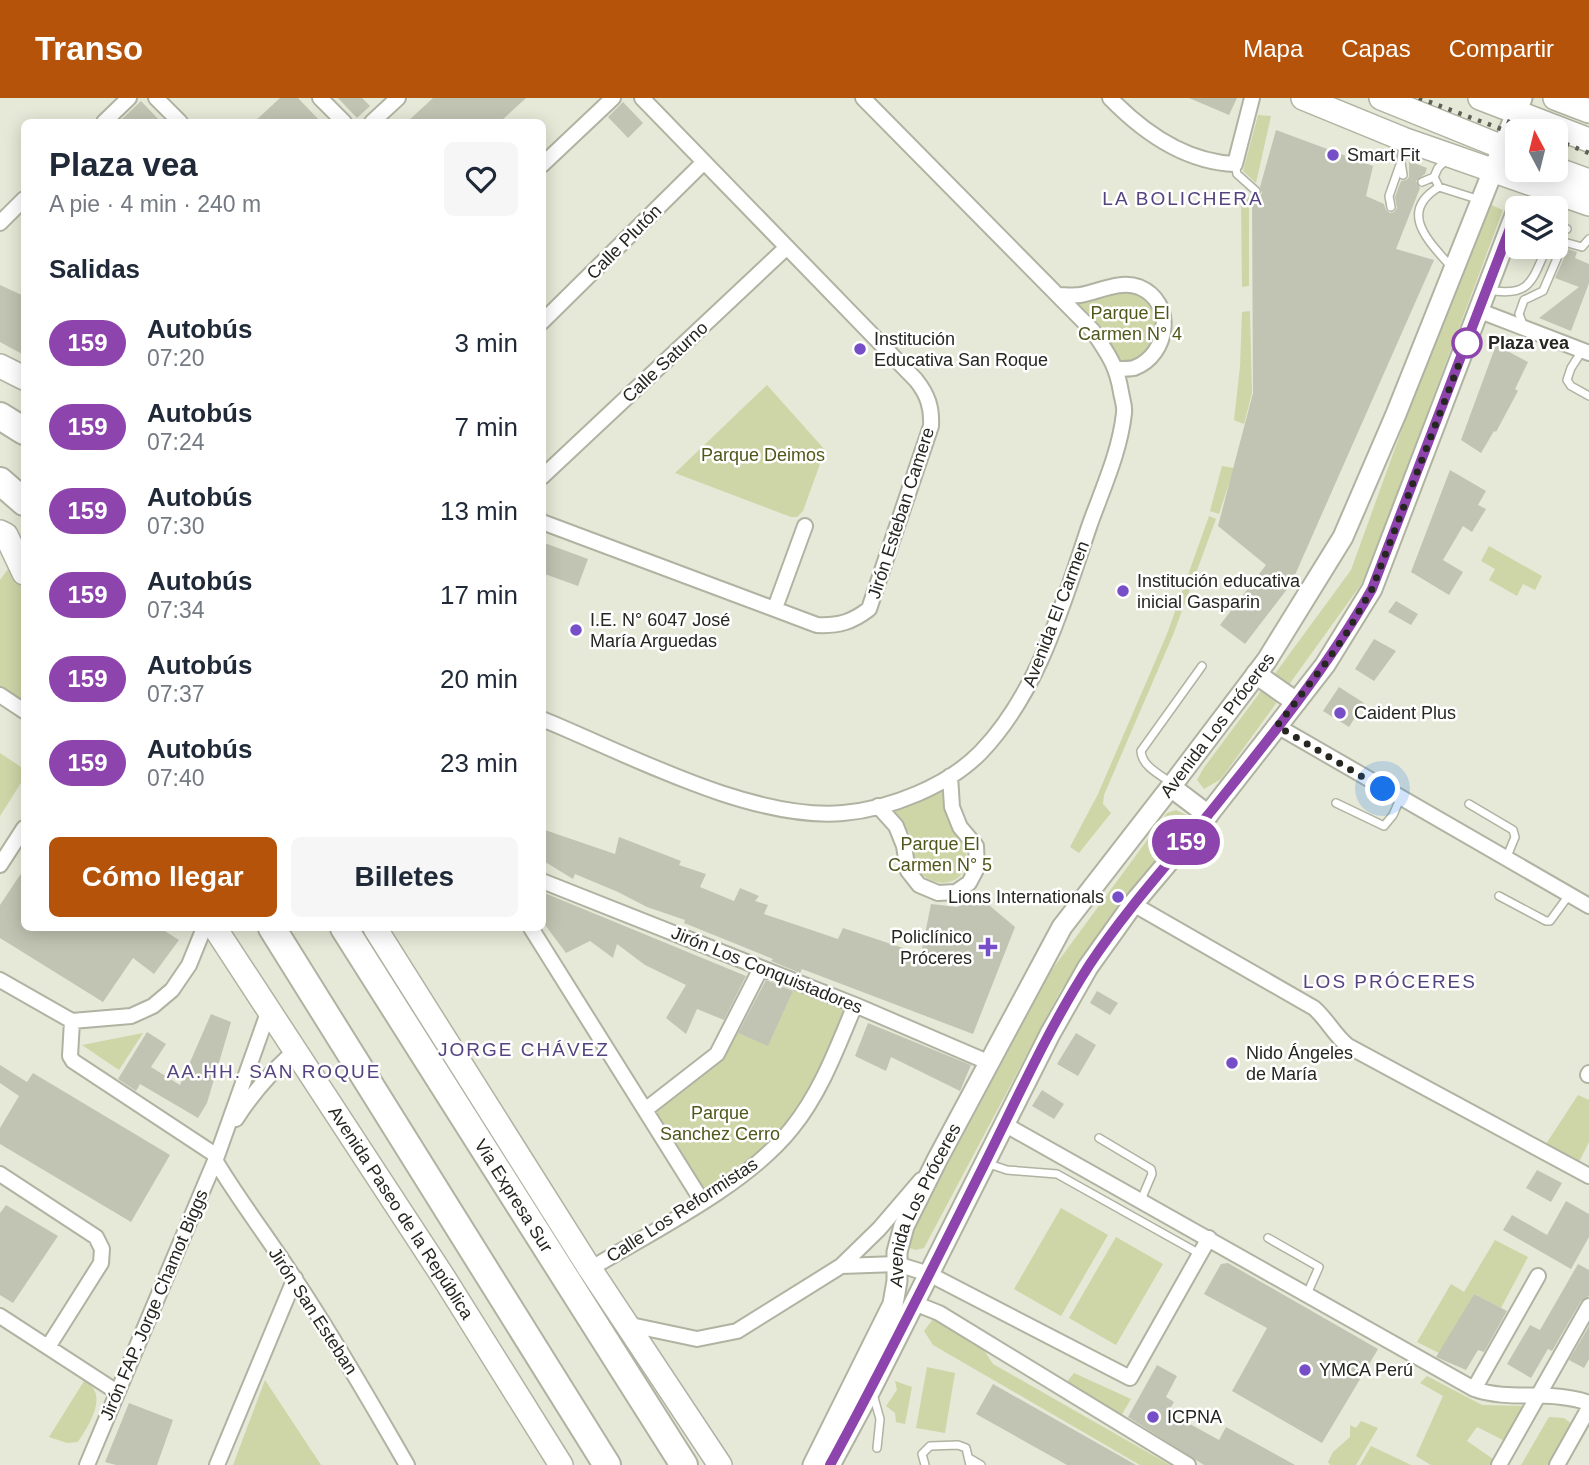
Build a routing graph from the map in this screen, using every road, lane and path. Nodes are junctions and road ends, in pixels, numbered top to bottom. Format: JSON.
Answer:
{"nodes":[{"id":1,"x":130,"y":98,"type":"edge"},
{"id":2,"x":156,"y":98,"type":"edge"},
{"id":3,"x":320,"y":98,"type":"edge"},
{"id":4,"x":398,"y":98,"type":"edge"},
{"id":5,"x":613,"y":98,"type":"edge"},
{"id":6,"x":642,"y":98,"type":"edge"},
{"id":7,"x":863,"y":98,"type":"edge"},
{"id":8,"x":1110,"y":98,"type":"edge"},
{"id":9,"x":1252,"y":98,"type":"edge"},
{"id":10,"x":1303,"y":98,"type":"edge"},
{"id":11,"x":1381,"y":98,"type":"edge"},
{"id":12,"x":1480,"y":98,"type":"edge"},
{"id":13,"x":1556,"y":98,"type":"edge"},
{"id":14,"x":1519,"y":105,"type":"edge"},
{"id":15,"x":1589,"y":111,"type":"edge"},
{"id":16,"x":107,"y":119,"type":"edge"},
{"id":17,"x":177,"y":119,"type":"edge"},
{"id":18,"x":341,"y":119,"type":"edge"},
{"id":19,"x":375,"y":119,"type":"edge"},
{"id":20,"x":1536,"y":119,"type":"edge"},
{"id":21,"x":1550,"y":119,"type":"edge"},
{"id":22,"x":1568,"y":134,"type":"edge"},
{"id":23,"x":1404,"y":139,"type":"junction"},
{"id":24,"x":1589,"y":140,"type":"edge"},
{"id":25,"x":1505,"y":148,"type":"edge"},
{"id":26,"x":1505,"y":154,"type":"edge"},
{"id":27,"x":1451,"y":155,"type":"junction"},
{"id":28,"x":546,"y":161,"type":"edge"},
{"id":29,"x":704,"y":162,"type":"junction"},
{"id":30,"x":1401,"y":162,"type":"junction"},
{"id":31,"x":1235,"y":164,"type":"junction"},
{"id":32,"x":1493,"y":168,"type":"junction"},
{"id":33,"x":1505,"y":171,"type":"edge"},
{"id":34,"x":1403,"y":175,"type":"dead end"},
{"id":35,"x":1434,"y":177,"type":"junction"},
{"id":36,"x":1422,"y":181,"type":"dead end"},
{"id":37,"x":1589,"y":181,"type":"edge"},
{"id":38,"x":1439,"y":187,"type":"junction"},
{"id":39,"x":1554,"y":188,"type":"edge"},
{"id":40,"x":1256,"y":191,"type":"dead end"},
{"id":41,"x":1480,"y":200,"type":"junction"},
{"id":42,"x":21,"y":202,"type":"edge"},
{"id":43,"x":1589,"y":204,"type":"edge"},
{"id":44,"x":1391,"y":207,"type":"dead end"},
{"id":45,"x":1408,"y":218,"type":"dead end"},
{"id":46,"x":0,"y":223,"type":"edge"},
{"id":47,"x":1419,"y":224,"type":"junction"},
{"id":48,"x":1587,"y":237,"type":"edge"},
{"id":49,"x":1505,"y":244,"type":"edge"},
{"id":50,"x":787,"y":247,"type":"junction"},
{"id":51,"x":1542,"y":259,"type":"edge"},
{"id":52,"x":1453,"y":269,"type":"junction"},
{"id":53,"x":1487,"y":290,"type":"junction"},
{"id":54,"x":1511,"y":292,"type":"junction"},
{"id":55,"x":1058,"y":295,"type":"junction"},
{"id":56,"x":1526,"y":298,"type":"junction"},
{"id":57,"x":1480,"y":311,"type":"junction"},
{"id":58,"x":546,"y":318,"type":"edge"},
{"id":59,"x":1525,"y":327,"type":"junction"},
{"id":60,"x":1586,"y":351,"type":"edge"},
{"id":61,"x":0,"y":366,"type":"edge"},
{"id":62,"x":1117,"y":369,"type":"junction"},
{"id":63,"x":21,"y":376,"type":"edge"},
{"id":64,"x":1589,"y":396,"type":"edge"},
{"id":65,"x":0,"y":416,"type":"edge"},
{"id":66,"x":21,"y":429,"type":"edge"},
{"id":67,"x":546,"y":473,"type":"edge"},
{"id":68,"x":0,"y":481,"type":"edge"},
{"id":69,"x":21,"y":499,"type":"edge"},
{"id":70,"x":546,"y":523,"type":"edge"},
{"id":71,"x":805,"y":526,"type":"dead end"},
{"id":72,"x":2,"y":537,"type":"edge"},
{"id":73,"x":21,"y":568,"type":"edge"},
{"id":74,"x":775,"y":608,"type":"junction"},
{"id":75,"x":1202,"y":666,"type":"dead end"},
{"id":76,"x":1256,"y":674,"type":"junction"},
{"id":77,"x":0,"y":695,"type":"edge"},
{"id":78,"x":1296,"y":702,"type":"junction"},
{"id":79,"x":21,"y":709,"type":"edge"},
{"id":80,"x":546,"y":721,"type":"edge"},
{"id":81,"x":1277,"y":726,"type":"junction"},
{"id":82,"x":950,"y":776,"type":"junction"},
{"id":83,"x":1172,"y":786,"type":"junction"},
{"id":84,"x":1400,"y":799,"type":"junction"},
{"id":85,"x":1336,"y":803,"type":"dead end"},
{"id":86,"x":1469,"y":804,"type":"dead end"},
{"id":87,"x":878,"y":806,"type":"junction"},
{"id":88,"x":1208,"y":815,"type":"junction"},
{"id":89,"x":21,"y":833,"type":"edge"},
{"id":90,"x":1506,"y":860,"type":"junction"},
{"id":91,"x":0,"y":865,"type":"edge"},
{"id":92,"x":546,"y":883,"type":"edge"},
{"id":93,"x":1569,"y":895,"type":"junction"},
{"id":94,"x":1499,"y":896,"type":"dead end"},
{"id":95,"x":1133,"y":904,"type":"junction"},
{"id":96,"x":1589,"y":906,"type":"edge"},
{"id":97,"x":202,"y":931,"type":"edge"},
{"id":98,"x":205,"y":931,"type":"edge"},
{"id":99,"x":274,"y":931,"type":"edge"},
{"id":100,"x":346,"y":931,"type":"edge"},
{"id":101,"x":377,"y":931,"type":"edge"},
{"id":102,"x":533,"y":931,"type":"edge"},
{"id":103,"x":761,"y":968,"type":"junction"},
{"id":104,"x":0,"y":980,"type":"edge"},
{"id":105,"x":855,"y":1005,"type":"junction"},
{"id":106,"x":269,"y":1010,"type":"junction"},
{"id":107,"x":72,"y":1021,"type":"junction"},
{"id":108,"x":296,"y":1050,"type":"junction"},
{"id":109,"x":990,"y":1063,"type":"junction"},
{"id":110,"x":645,"y":1110,"type":"junction"},
{"id":111,"x":1004,"y":1125,"type":"junction"},
{"id":112,"x":1099,"y":1139,"type":"dead end"},
{"id":113,"x":218,"y":1153,"type":"junction"},
{"id":114,"x":937,"y":1160,"type":"junction"},
{"id":115,"x":985,"y":1163,"type":"junction"},
{"id":116,"x":0,"y":1174,"type":"edge"},
{"id":117,"x":1589,"y":1176,"type":"edge"},
{"id":118,"x":1141,"y":1200,"type":"junction"},
{"id":119,"x":702,"y":1201,"type":"junction"},
{"id":120,"x":1209,"y":1238,"type":"junction"},
{"id":121,"x":1268,"y":1238,"type":"dead end"},
{"id":122,"x":1200,"y":1254,"type":"junction"},
{"id":123,"x":897,"y":1264,"type":"junction"},
{"id":124,"x":841,"y":1266,"type":"junction"},
{"id":125,"x":590,"y":1269,"type":"junction"},
{"id":126,"x":929,"y":1274,"type":"junction"},
{"id":127,"x":1538,"y":1276,"type":"dead end"},
{"id":128,"x":295,"y":1278,"type":"junction"},
{"id":129,"x":1307,"y":1294,"type":"junction"},
{"id":130,"x":914,"y":1303,"type":"junction"},
{"id":131,"x":1589,"y":1306,"type":"edge"},
{"id":132,"x":0,"y":1316,"type":"edge"},
{"id":133,"x":626,"y":1324,"type":"junction"},
{"id":134,"x":48,"y":1348,"type":"junction"},
{"id":135,"x":1474,"y":1388,"type":"junction"},
{"id":136,"x":871,"y":1389,"type":"junction"},
{"id":137,"x":117,"y":1392,"type":"junction"},
{"id":138,"x":1539,"y":1394,"type":"junction"},
{"id":139,"x":1589,"y":1406,"type":"edge"},
{"id":140,"x":877,"y":1448,"type":"dead end"},
{"id":141,"x":555,"y":1460,"type":"edge"},
{"id":142,"x":969,"y":1462,"type":"edge"},
{"id":143,"x":87,"y":1465,"type":"edge"},
{"id":144,"x":217,"y":1465,"type":"edge"},
{"id":145,"x":407,"y":1465,"type":"edge"},
{"id":146,"x":607,"y":1465,"type":"edge"},
{"id":147,"x":684,"y":1465,"type":"edge"},
{"id":148,"x":720,"y":1465,"type":"edge"},
{"id":149,"x":813,"y":1465,"type":"edge"},
{"id":150,"x":830,"y":1465,"type":"edge"},
{"id":151,"x":925,"y":1465,"type":"edge"},
{"id":152,"x":981,"y":1465,"type":"edge"},
{"id":153,"x":1188,"y":1465,"type":"edge"},
{"id":154,"x":1499,"y":1465,"type":"edge"},
{"id":155,"x":1556,"y":1465,"type":"edge"}],
"edges":[{"from":1,"to":16,"type":"street"},
{"from":2,"to":17,"type":"street"},
{"from":3,"to":18,"type":"street"},
{"from":4,"to":19,"type":"street"},
{"from":5,"to":28,"type":"street"},
{"from":6,"to":29,"type":"street","name":"Jirón Esteban Camere"},
{"from":7,"to":55,"type":"street","name":"Avenida El Carmen"},
{"from":8,"to":31,"type":"street"},
{"from":9,"to":31,"type":"street"},
{"from":10,"to":23,"type":"main road"},
{"from":11,"to":25,"type":"main road"},
{"from":12,"to":14,"type":"main road"},
{"from":13,"to":15,"type":"main road"},
{"from":13,"to":21,"type":"main road"},
{"from":14,"to":20,"type":"main road"},
{"from":22,"to":24,"type":"main road"},
{"from":23,"to":27,"type":"main road"},
{"from":23,"to":30,"type":"lane"},
{"from":26,"to":32,"type":"main road","name":"Avenida Los Próceres"},
{"from":27,"to":32,"type":"main road"},
{"from":27,"to":35,"type":"lane"},
{"from":29,"to":50,"type":"street","name":"Jirón Esteban Camere"},
{"from":29,"to":58,"type":"street","name":"Calle Plutón"},
{"from":30,"to":34,"type":"lane"},
{"from":30,"to":44,"type":"lane"},
{"from":31,"to":40,"type":"lane"},
{"from":32,"to":33,"type":"main road"},
{"from":32,"to":41,"type":"main road","name":"Avenida Los Próceres"},
{"from":35,"to":36,"type":"lane"},
{"from":35,"to":38,"type":"lane"},
{"from":37,"to":39,"type":"main road"},
{"from":38,"to":41,"type":"lane"},
{"from":38,"to":47,"type":"lane"},
{"from":39,"to":43,"type":"main road"},
{"from":41,"to":52,"type":"main road","name":"Avenida Los Próceres"},
{"from":42,"to":46,"type":"street"},
{"from":45,"to":47,"type":"lane"},
{"from":47,"to":52,"type":"lane"},
{"from":48,"to":56,"type":"lane"},
{"from":49,"to":53,"type":"main road","name":"Avenida Los Próceres"},
{"from":50,"to":67,"type":"street","name":"Calle Saturno"},
{"from":50,"to":74,"type":"street","name":"Jirón Esteban Camere"},
{"from":51,"to":54,"type":"lane"},
{"from":52,"to":76,"type":"main road","name":"Avenida Los Próceres"},
{"from":53,"to":54,"type":"lane"},
{"from":53,"to":57,"type":"main road","name":"Avenida Los Próceres"},
{"from":54,"to":56,"type":"lane"},
{"from":55,"to":62,"type":"street","name":"Avenida El Carmen"},
{"from":55,"to":62,"type":"street"},
{"from":56,"to":59,"type":"lane"},
{"from":57,"to":59,"type":"street"},
{"from":57,"to":78,"type":"main road","name":"Avenida Los Próceres"},
{"from":59,"to":60,"type":"street"},
{"from":60,"to":64,"type":"lane"},
{"from":61,"to":63,"type":"main road"},
{"from":62,"to":82,"type":"street","name":"Avenida El Carmen"},
{"from":65,"to":66,"type":"highway"},
{"from":68,"to":69,"type":"highway"},
{"from":70,"to":74,"type":"street","name":"Jirón Esteban Camere"},
{"from":71,"to":74,"type":"street"},
{"from":72,"to":73,"type":"main road"},
{"from":75,"to":83,"type":"lane"},
{"from":76,"to":78,"type":"main road"},
{"from":76,"to":83,"type":"main road","name":"Avenida Los Próceres"},
{"from":77,"to":79,"type":"street"},
{"from":78,"to":81,"type":"main road","name":"Avenida Los Próceres"},
{"from":80,"to":87,"type":"street","name":"Avenida El Carmen"},
{"from":81,"to":84,"type":"street"},
{"from":81,"to":88,"type":"main road","name":"Avenida Los Próceres"},
{"from":82,"to":87,"type":"street","name":"Avenida El Carmen"},
{"from":82,"to":87,"type":"street"},
{"from":83,"to":88,"type":"main road"},
{"from":83,"to":109,"type":"main road","name":"Avenida Los Próceres"},
{"from":84,"to":85,"type":"lane"},
{"from":84,"to":90,"type":"street"},
{"from":86,"to":90,"type":"lane"},
{"from":88,"to":95,"type":"main road","name":"Avenida Los Próceres"},
{"from":89,"to":91,"type":"street"},
{"from":90,"to":93,"type":"street"},
{"from":92,"to":103,"type":"street","name":"Jirón Los Conquistadores"},
{"from":93,"to":94,"type":"lane"},
{"from":93,"to":96,"type":"street"},
{"from":95,"to":111,"type":"main road","name":"Avenida Los Próceres"},
{"from":95,"to":117,"type":"street"},
{"from":97,"to":107,"type":"street"},
{"from":98,"to":106,"type":"main road","name":"Avenida Paseo de la República"},
{"from":99,"to":146,"type":"highway"},
{"from":100,"to":147,"type":"highway","name":"Via Expresa Sur"},
{"from":101,"to":125,"type":"main road"},
{"from":102,"to":110,"type":"street"},
{"from":103,"to":105,"type":"street","name":"Jirón Los Conquistadores"},
{"from":103,"to":110,"type":"street"},
{"from":104,"to":107,"type":"street"},
{"from":105,"to":109,"type":"street","name":"Jirón Los Conquistadores"},
{"from":105,"to":119,"type":"street","name":"Calle Los Reformistas"},
{"from":106,"to":108,"type":"main road","name":"Avenida Paseo de la República"},
{"from":106,"to":113,"type":"street","name":"Jirón FAP. Jorge Chamot Biggs"},
{"from":107,"to":113,"type":"street","name":"Jirón San Esteban"},
{"from":108,"to":113,"type":"street","name":"Jirón FAP. Jorge Chamot Biggs"},
{"from":108,"to":141,"type":"main road","name":"Avenida Paseo de la República"},
{"from":109,"to":114,"type":"main road","name":"Avenida Los Próceres"},
{"from":110,"to":119,"type":"street"},
{"from":111,"to":115,"type":"main road","name":"Avenida Los Próceres"},
{"from":111,"to":118,"type":"street"},
{"from":112,"to":118,"type":"lane"},
{"from":113,"to":128,"type":"street","name":"Jirón San Esteban"},
{"from":113,"to":137,"type":"street","name":"Jirón FAP. Jorge Chamot Biggs"},
{"from":114,"to":123,"type":"main road","name":"Avenida Los Próceres"},
{"from":114,"to":124,"type":"street"},
{"from":115,"to":122,"type":"lane"},
{"from":115,"to":126,"type":"main road","name":"Avenida Los Próceres"},
{"from":116,"to":134,"type":"street"},
{"from":118,"to":120,"type":"street"},
{"from":119,"to":125,"type":"street","name":"Calle Los Reformistas"},
{"from":120,"to":122,"type":"street"},
{"from":120,"to":129,"type":"street"},
{"from":121,"to":129,"type":"lane"},
{"from":122,"to":126,"type":"street"},
{"from":123,"to":124,"type":"street"},
{"from":123,"to":126,"type":"street"},
{"from":123,"to":149,"type":"main road","name":"Avenida Los Próceres"},
{"from":124,"to":133,"type":"street"},
{"from":125,"to":133,"type":"main road"},
{"from":126,"to":130,"type":"main road","name":"Avenida Los Próceres"},
{"from":127,"to":135,"type":"street"},
{"from":128,"to":144,"type":"street"},
{"from":128,"to":145,"type":"street","name":"Jirón San Esteban"},
{"from":129,"to":135,"type":"street"},
{"from":130,"to":136,"type":"main road","name":"Avenida Los Próceres"},
{"from":130,"to":153,"type":"street"},
{"from":131,"to":138,"type":"street"},
{"from":132,"to":134,"type":"street"},
{"from":133,"to":148,"type":"main road"},
{"from":134,"to":137,"type":"street"},
{"from":135,"to":138,"type":"street"},
{"from":136,"to":140,"type":"lane"},
{"from":136,"to":150,"type":"main road","name":"Avenida Los Próceres"},
{"from":137,"to":143,"type":"street","name":"Jirón FAP. Jorge Chamot Biggs"},
{"from":138,"to":139,"type":"street"},
{"from":138,"to":154,"type":"street"},
{"from":139,"to":155,"type":"street"},
{"from":142,"to":151,"type":"lane"},
{"from":142,"to":152,"type":"lane"}]}
